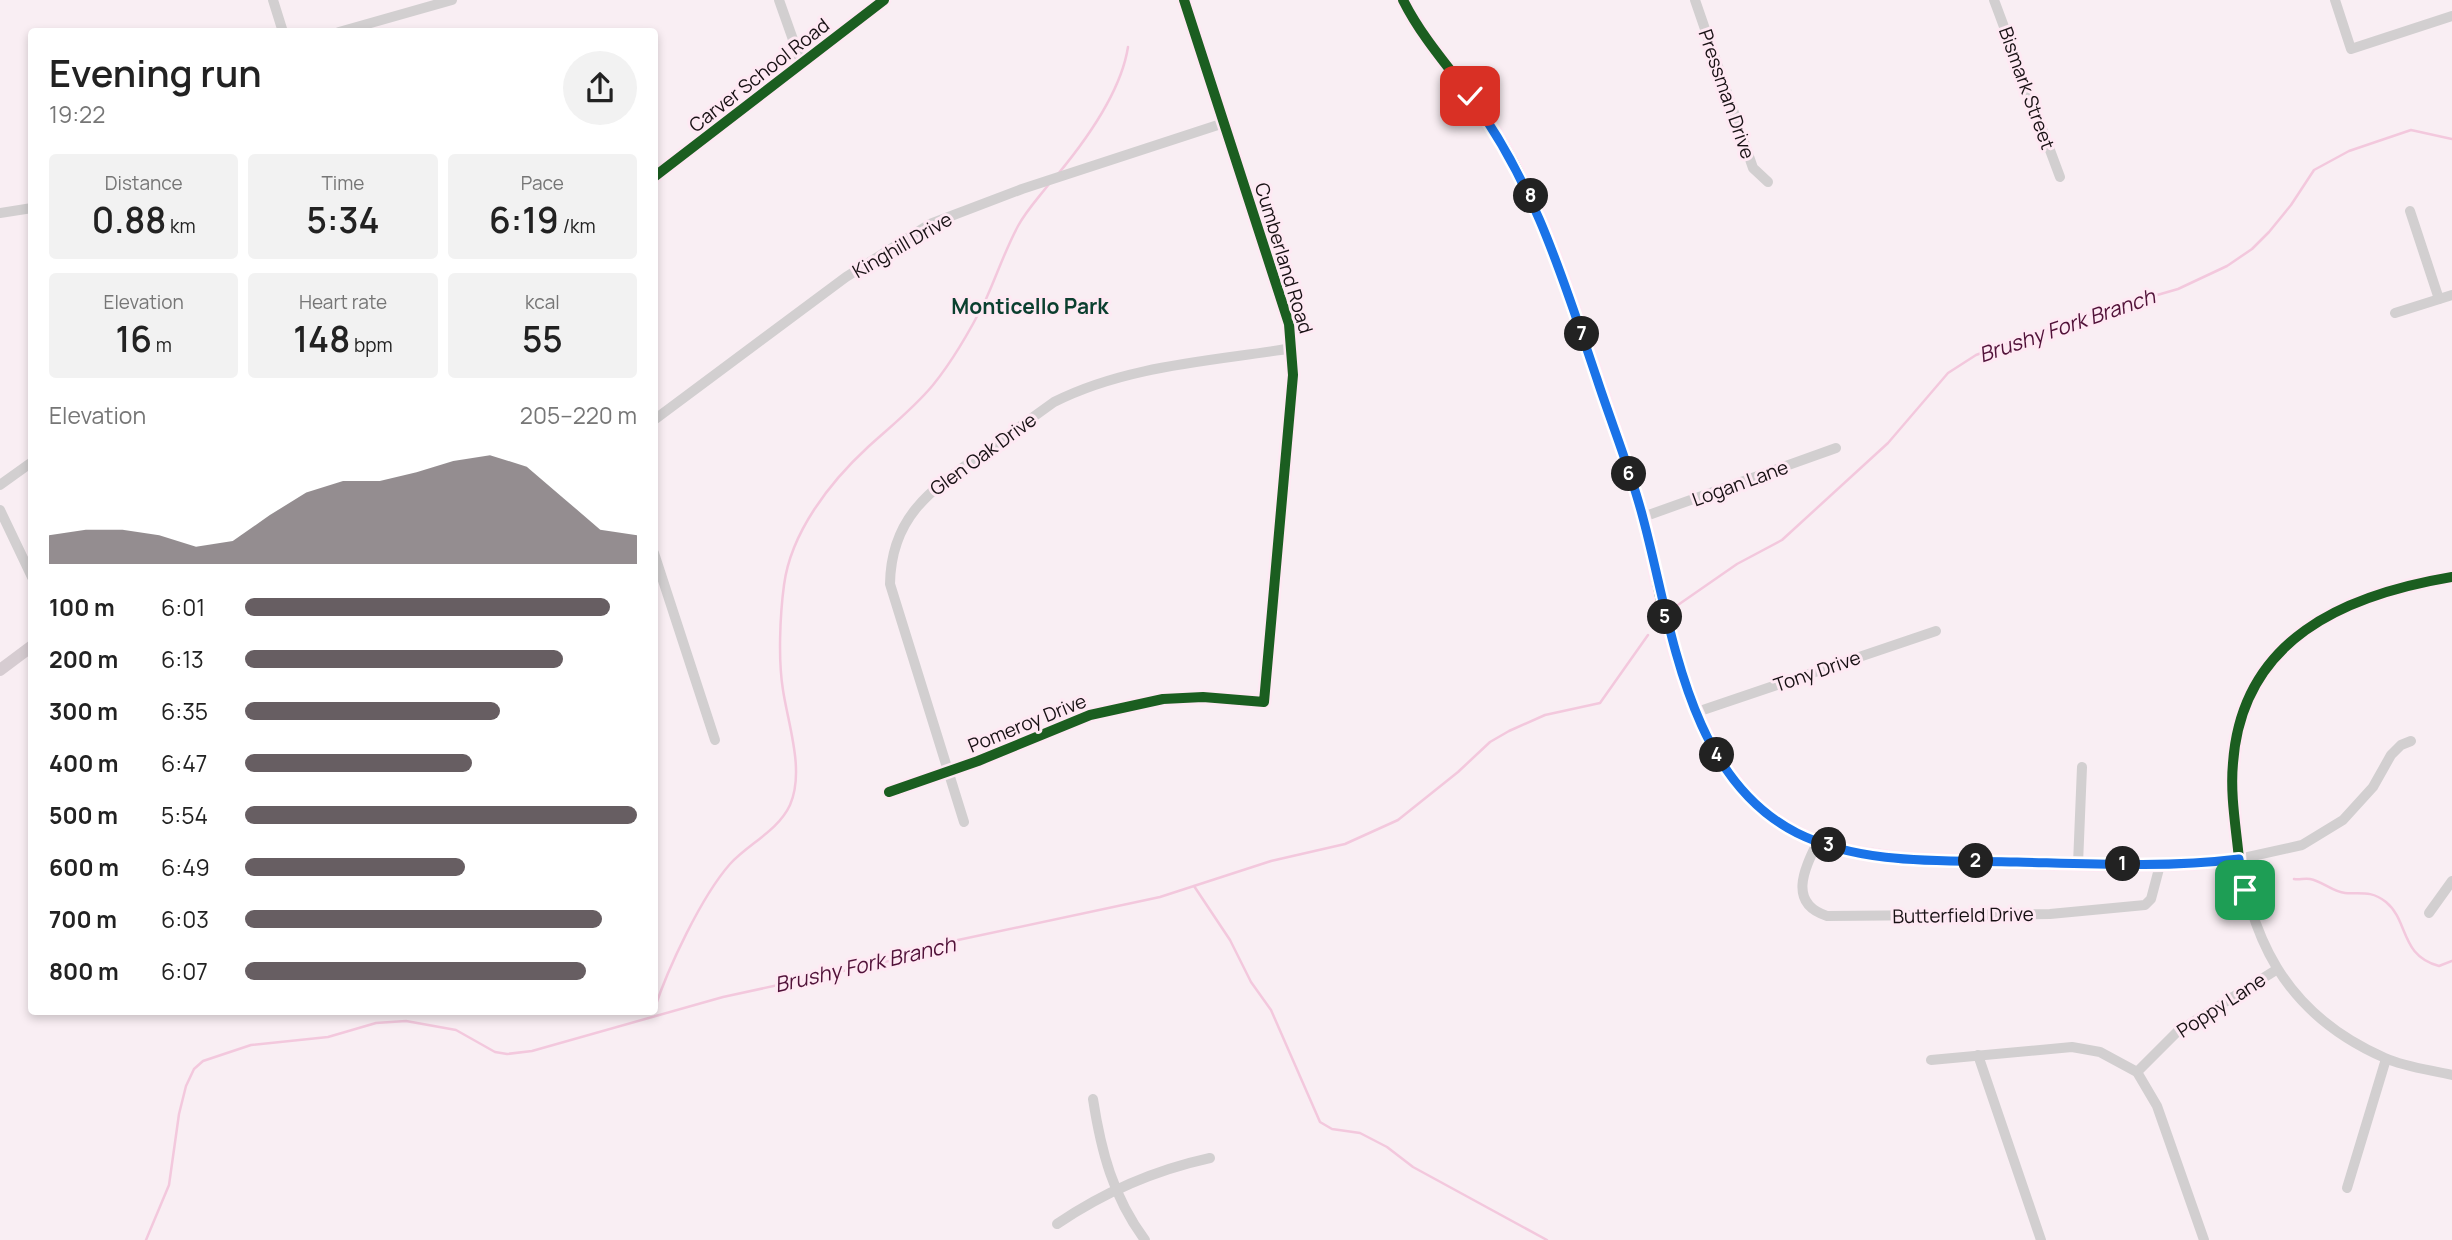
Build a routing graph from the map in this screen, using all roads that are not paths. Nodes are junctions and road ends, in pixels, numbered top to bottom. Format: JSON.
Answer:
{"nodes":[{"id":1,"x":273,"y":0,"type":"edge"},
{"id":2,"x":452,"y":0,"type":"edge"},
{"id":3,"x":779,"y":0,"type":"edge"},
{"id":4,"x":884,"y":0,"type":"edge"},
{"id":5,"x":1184,"y":0,"type":"edge"},
{"id":6,"x":1403,"y":0,"type":"edge"},
{"id":7,"x":1695,"y":0,"type":"edge"},
{"id":8,"x":1994,"y":0,"type":"edge"},
{"id":9,"x":2335,"y":0,"type":"edge"},
{"id":10,"x":2452,"y":16,"type":"edge"},
{"id":11,"x":282,"y":28,"type":"edge"},
{"id":12,"x":353,"y":28,"type":"edge"},
{"id":13,"x":802,"y":65,"type":"junction"},
{"id":14,"x":1224,"y":123,"type":"junction"},
{"id":15,"x":658,"y":174,"type":"edge"},
{"id":16,"x":2060,"y":177,"type":"dead end"},
{"id":17,"x":1768,"y":182,"type":"dead end"},
{"id":18,"x":28,"y":209,"type":"edge"},
{"id":19,"x":2410,"y":211,"type":"dead end"},
{"id":20,"x":0,"y":213,"type":"edge"},
{"id":21,"x":2452,"y":295,"type":"edge"},
{"id":22,"x":2439,"y":299,"type":"junction"},
{"id":23,"x":2395,"y":313,"type":"dead end"},
{"id":24,"x":1293,"y":348,"type":"junction"},
{"id":25,"x":658,"y":417,"type":"edge"},
{"id":26,"x":1836,"y":448,"type":"dead end"},
{"id":27,"x":28,"y":465,"type":"edge"},
{"id":28,"x":0,"y":485,"type":"edge"},
{"id":29,"x":0,"y":510,"type":"edge"},
{"id":30,"x":1643,"y":517,"type":"junction"},
{"id":31,"x":658,"y":565,"type":"edge"},
{"id":32,"x":28,"y":569,"type":"edge"},
{"id":33,"x":2452,"y":577,"type":"edge"},
{"id":34,"x":1936,"y":631,"type":"dead end"},
{"id":35,"x":28,"y":649,"type":"edge"},
{"id":36,"x":0,"y":670,"type":"edge"},
{"id":37,"x":1264,"y":702,"type":"joint"},
{"id":38,"x":1697,"y":712,"type":"junction"},
{"id":39,"x":715,"y":740,"type":"dead end"},
{"id":40,"x":2411,"y":741,"type":"dead end"},
{"id":41,"x":2082,"y":767,"type":"dead end"},
{"id":42,"x":948,"y":773,"type":"junction"},
{"id":43,"x":889,"y":792,"type":"dead end"},
{"id":44,"x":964,"y":822,"type":"dead end"},
{"id":45,"x":1818,"y":841,"type":"junction"},
{"id":46,"x":2239,"y":859,"type":"junction"},
{"id":47,"x":2078,"y":864,"type":"junction"},
{"id":48,"x":2160,"y":865,"type":"junction"},
{"id":49,"x":2452,"y":881,"type":"edge"},
{"id":50,"x":2430,"y":913,"type":"dead end"},
{"id":51,"x":2276,"y":970,"type":"junction"},
{"id":52,"x":1978,"y":1055,"type":"junction"},
{"id":53,"x":2386,"y":1059,"type":"junction"},
{"id":54,"x":1931,"y":1060,"type":"dead end"},
{"id":55,"x":2137,"y":1072,"type":"junction"},
{"id":56,"x":2452,"y":1075,"type":"edge"},
{"id":57,"x":1093,"y":1099,"type":"dead end"},
{"id":58,"x":1210,"y":1158,"type":"dead end"},
{"id":59,"x":2347,"y":1188,"type":"dead end"},
{"id":60,"x":1114,"y":1190,"type":"junction"},
{"id":61,"x":1057,"y":1224,"type":"dead end"},
{"id":62,"x":1145,"y":1240,"type":"edge"},
{"id":63,"x":2041,"y":1240,"type":"edge"},
{"id":64,"x":2204,"y":1240,"type":"edge"}],
"edges":[{"from":1,"to":11,"type":"street"},
{"from":2,"to":12,"type":"street"},
{"from":3,"to":13,"type":"street"},
{"from":4,"to":13,"type":"main road","name":"Carver School Road"},
{"from":5,"to":14,"type":"street","name":"Cumberland Road"},
{"from":6,"to":30,"type":"street"},
{"from":7,"to":17,"type":"street","name":"Pressman Drive"},
{"from":8,"to":16,"type":"street","name":"Bismark Street"},
{"from":9,"to":10,"type":"street"},
{"from":13,"to":15,"type":"main road","name":"Carver School Road"},
{"from":14,"to":24,"type":"street","name":"Cumberland Road"},
{"from":14,"to":25,"type":"street","name":"Kinghill Drive"},
{"from":18,"to":20,"type":"street"},
{"from":19,"to":22,"type":"street"},
{"from":21,"to":22,"type":"street"},
{"from":22,"to":23,"type":"street"},
{"from":24,"to":37,"type":"street","name":"Cumberland Road"},
{"from":24,"to":42,"type":"street","name":"Glen Oak Drive"},
{"from":26,"to":30,"type":"street","name":"Logan Lane"},
{"from":27,"to":28,"type":"street"},
{"from":29,"to":32,"type":"street"},
{"from":30,"to":38,"type":"street"},
{"from":31,"to":39,"type":"street"},
{"from":33,"to":46,"type":"street"},
{"from":34,"to":38,"type":"street","name":"Tony Drive"},
{"from":35,"to":36,"type":"main road"},
{"from":37,"to":42,"type":"street","name":"Pomeroy Drive"},
{"from":38,"to":45,"type":"street"},
{"from":40,"to":46,"type":"street"},
{"from":41,"to":47,"type":"street"},
{"from":42,"to":43,"type":"street","name":"Pomeroy Drive"},
{"from":42,"to":44,"type":"street","name":"Glen Oak Drive"},
{"from":45,"to":47,"type":"street"},
{"from":45,"to":48,"type":"street","name":"Butterfield Drive"},
{"from":46,"to":48,"type":"street"},
{"from":46,"to":51,"type":"street"},
{"from":47,"to":48,"type":"street"},
{"from":49,"to":50,"type":"street"},
{"from":51,"to":53,"type":"street"},
{"from":51,"to":55,"type":"street","name":"Poppy Lane"},
{"from":52,"to":54,"type":"street"},
{"from":52,"to":55,"type":"street"},
{"from":52,"to":63,"type":"street"},
{"from":53,"to":56,"type":"street"},
{"from":53,"to":59,"type":"street"},
{"from":55,"to":64,"type":"street"},
{"from":57,"to":60,"type":"street"},
{"from":58,"to":60,"type":"street"},
{"from":60,"to":61,"type":"street"},
{"from":60,"to":62,"type":"street"}]}
